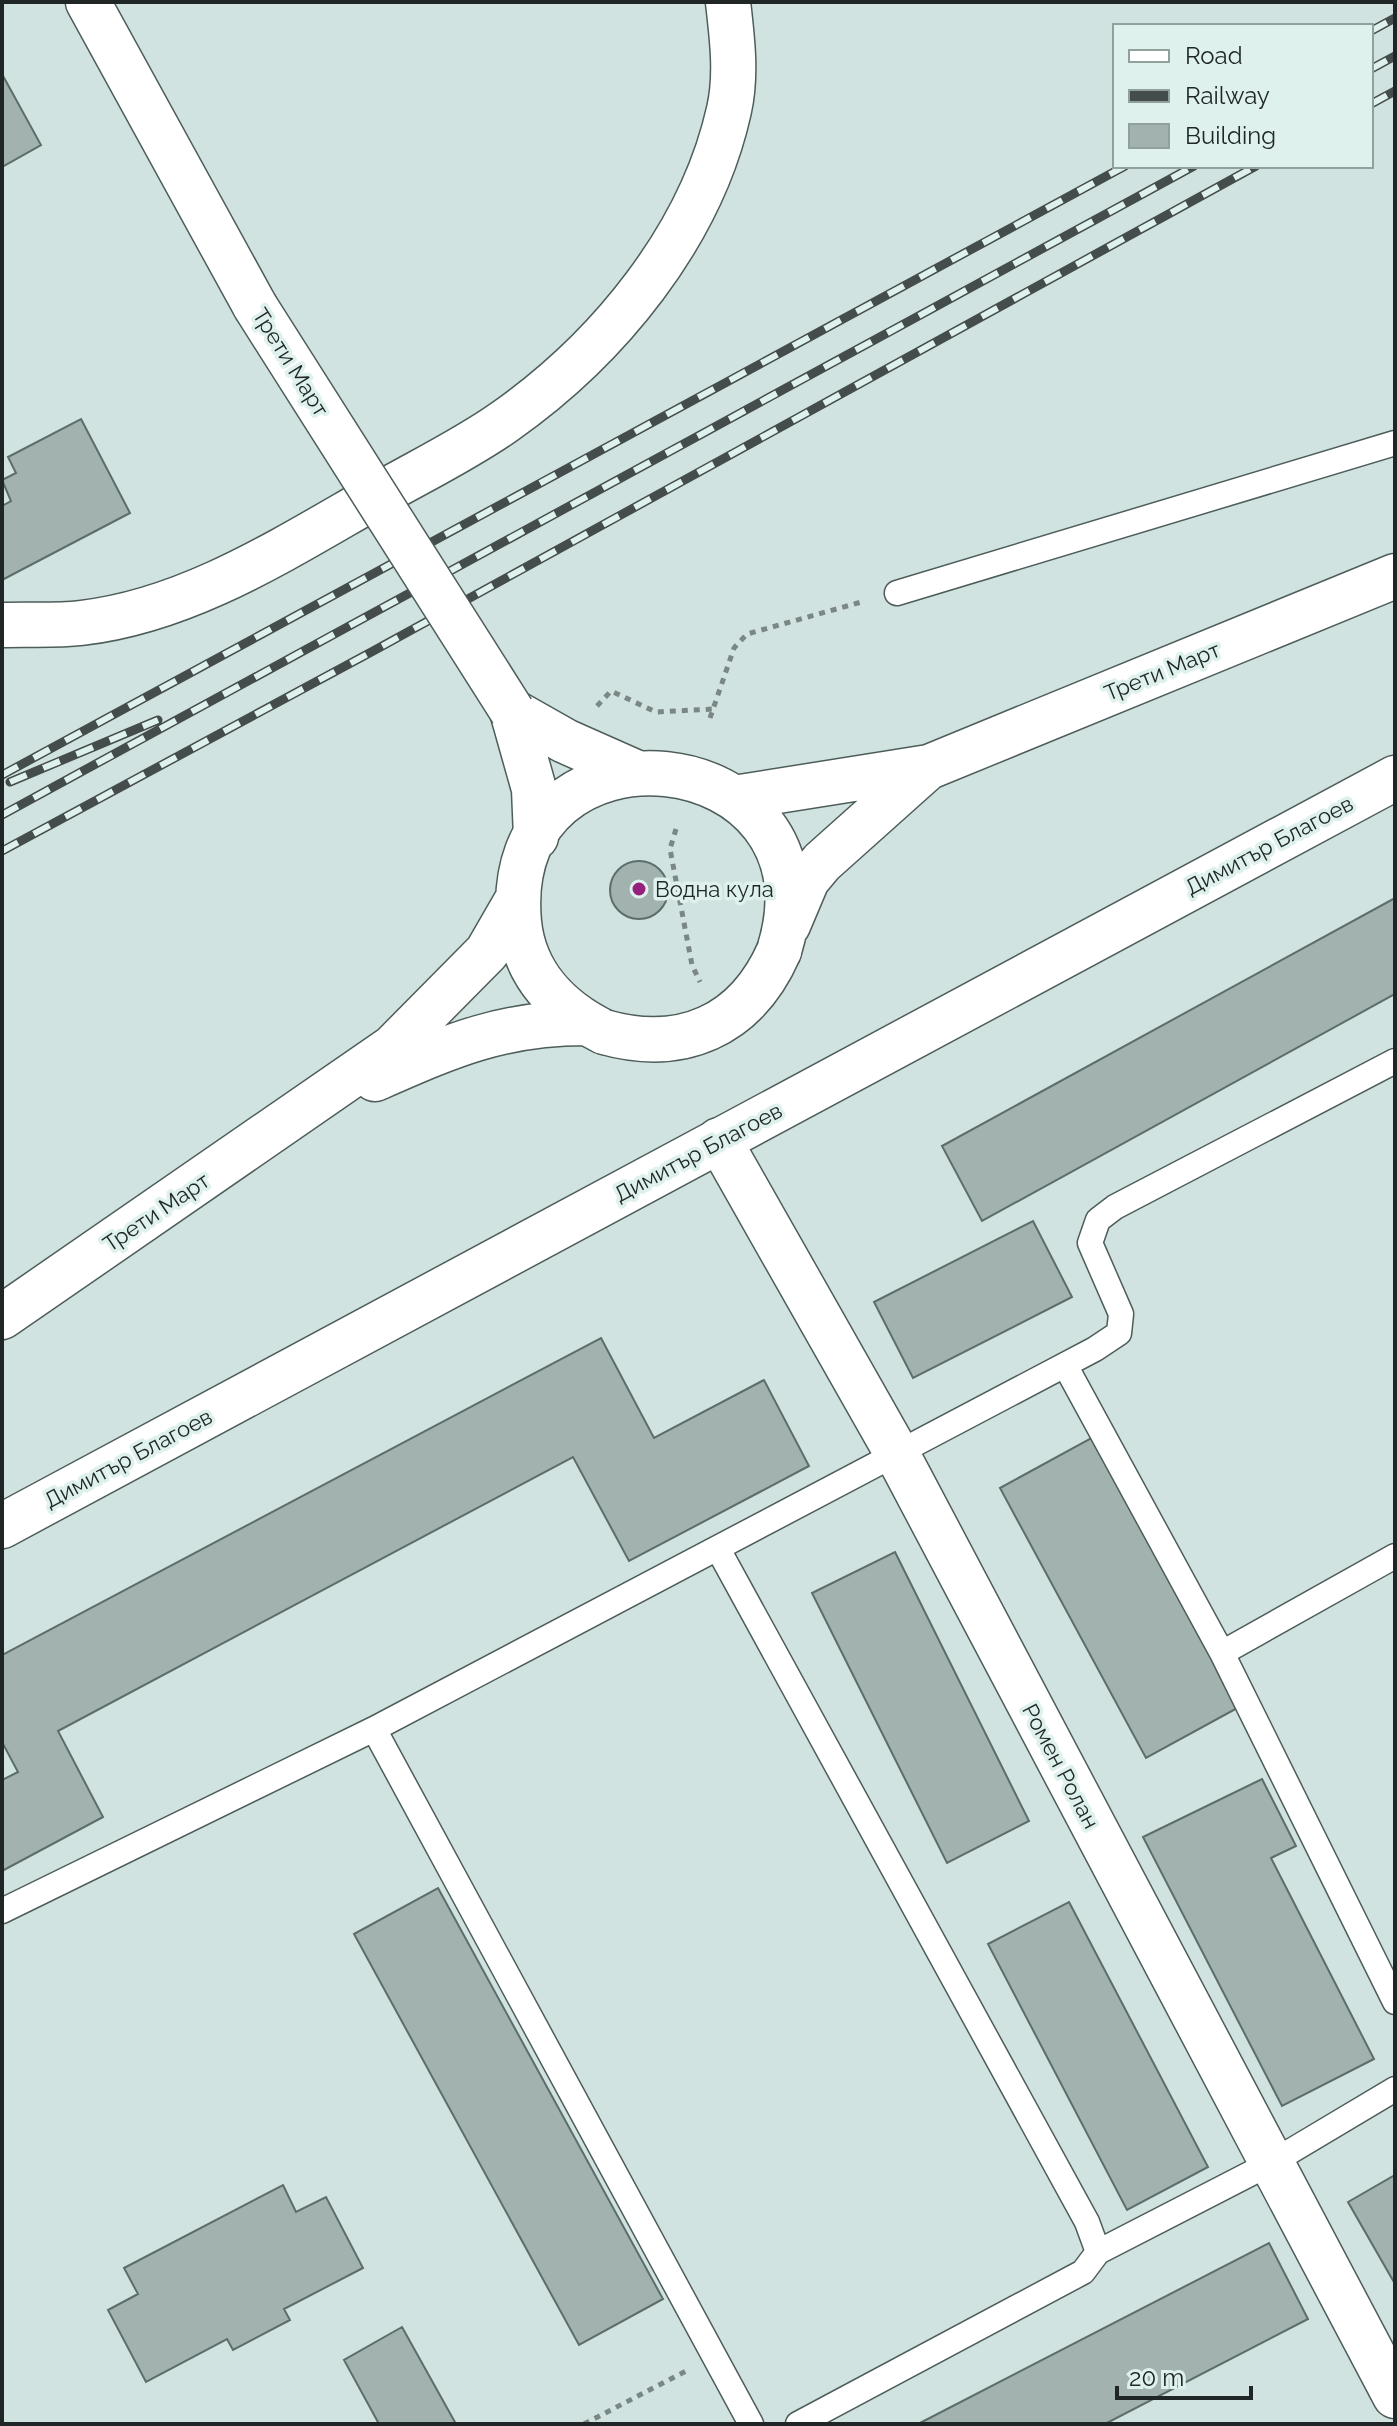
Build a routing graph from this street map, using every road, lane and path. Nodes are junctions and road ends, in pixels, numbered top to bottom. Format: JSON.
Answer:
{"nodes":[{"id":1,"x":88,"y":2,"type":"edge"},
{"id":2,"x":728,"y":2,"type":"edge"},
{"id":3,"x":1395,"y":443,"type":"edge"},
{"id":4,"x":1395,"y":576,"type":"edge"},
{"id":5,"x":897,"y":593,"type":"joint"},
{"id":6,"x":2,"y":625,"type":"edge"},
{"id":7,"x":713,"y":709,"type":"junction"},
{"id":8,"x":512,"y":711,"type":"junction"},
{"id":9,"x":710,"y":718,"type":"dead end"},
{"id":10,"x":565,"y":741,"type":"junction"},
{"id":11,"x":929,"y":767,"type":"junction"},
{"id":12,"x":635,"y":772,"type":"junction"},
{"id":13,"x":1395,"y":778,"type":"edge"},
{"id":14,"x":734,"y":798,"type":"junction"},
{"id":15,"x":536,"y":837,"type":"junction"},
{"id":16,"x":517,"y":900,"type":"junction"},
{"id":17,"x":782,"y":941,"type":"junction"},
{"id":18,"x":594,"y":1028,"type":"junction"},
{"id":19,"x":1395,"y":1061,"type":"edge"},
{"id":20,"x":310,"y":1107,"type":"junction"},
{"id":21,"x":719,"y":1140,"type":"junction"},
{"id":22,"x":2,"y":1317,"type":"edge"},
{"id":23,"x":1065,"y":1365,"type":"junction"},
{"id":24,"x":896,"y":1452,"type":"junction"},
{"id":25,"x":2,"y":1526,"type":"edge"},
{"id":26,"x":718,"y":1549,"type":"junction"},
{"id":27,"x":1395,"y":1556,"type":"edge"},
{"id":28,"x":1222,"y":1653,"type":"junction"},
{"id":29,"x":374,"y":1729,"type":"junction"},
{"id":30,"x":2,"y":1911,"type":"edge"},
{"id":31,"x":1395,"y":2002,"type":"edge"},
{"id":32,"x":1395,"y":2089,"type":"edge"},
{"id":33,"x":1271,"y":2163,"type":"junction"},
{"id":34,"x":1098,"y":2252,"type":"junction"},
{"id":35,"x":712,"y":2357,"type":"junction"},
{"id":36,"x":1395,"y":2396,"type":"edge"},
{"id":37,"x":584,"y":2424,"type":"edge"},
{"id":38,"x":751,"y":2424,"type":"edge"},
{"id":39,"x":798,"y":2424,"type":"edge"}],
"edges":[{"from":1,"to":8,"type":"street","name":"Трети Март","bridge":true},
{"from":2,"to":6,"type":"street"},
{"from":3,"to":5,"type":"lane"},
{"from":4,"to":11,"type":"street","name":"Трети Март"},
{"from":5,"to":7,"type":"path"},
{"from":7,"to":9,"type":"path"},
{"from":7,"to":10,"type":"path"},
{"from":8,"to":10,"type":"street","name":"Трети Март"},
{"from":8,"to":15,"type":"street","name":"Трети Март"},
{"from":10,"to":12,"type":"street","name":"Трети Март"},
{"from":11,"to":14,"type":"street","name":"Трети Март"},
{"from":11,"to":17,"type":"street","name":"Трети Март"},
{"from":12,"to":14,"type":"street"},
{"from":12,"to":15,"type":"street"},
{"from":13,"to":21,"type":"street","name":"Димитър Благоев"},
{"from":14,"to":17,"type":"street"},
{"from":15,"to":16,"type":"street"},
{"from":16,"to":18,"type":"street"},
{"from":16,"to":20,"type":"street","name":"Трети Март"},
{"from":17,"to":18,"type":"street","bridge":true},
{"from":18,"to":20,"type":"street","name":"Трети Март"},
{"from":19,"to":23,"type":"lane"},
{"from":20,"to":22,"type":"street","name":"Трети Март"},
{"from":21,"to":24,"type":"street","name":"Ромен Ролан"},
{"from":21,"to":25,"type":"street","name":"Димитър Благоев"},
{"from":23,"to":24,"type":"lane"},
{"from":23,"to":28,"type":"lane"},
{"from":24,"to":26,"type":"lane"},
{"from":24,"to":33,"type":"street","name":"Ромен Ролан"},
{"from":26,"to":29,"type":"lane"},
{"from":26,"to":34,"type":"lane"},
{"from":27,"to":28,"type":"lane"},
{"from":28,"to":31,"type":"lane"},
{"from":29,"to":30,"type":"lane"},
{"from":29,"to":35,"type":"lane"},
{"from":32,"to":33,"type":"lane"},
{"from":33,"to":34,"type":"lane"},
{"from":33,"to":36,"type":"street","name":"Ромен Ролан"},
{"from":34,"to":39,"type":"lane"},
{"from":35,"to":37,"type":"path"},
{"from":35,"to":38,"type":"lane"}]}
